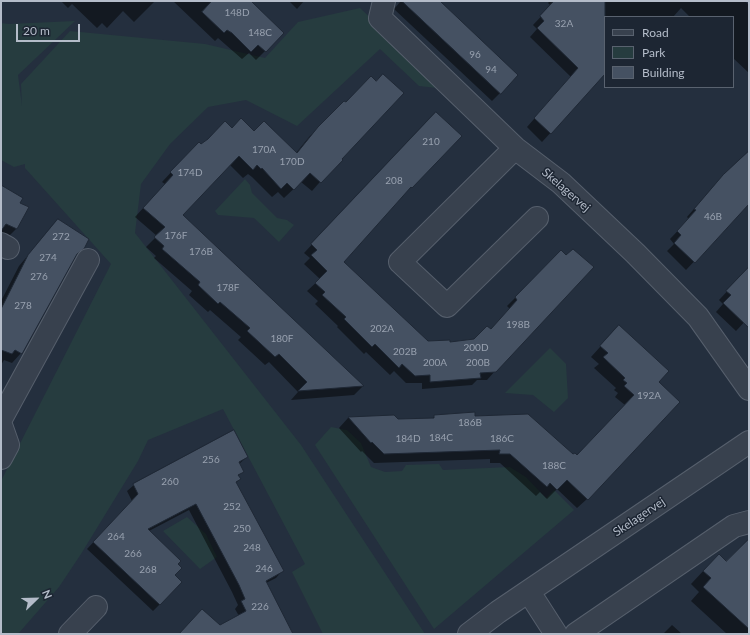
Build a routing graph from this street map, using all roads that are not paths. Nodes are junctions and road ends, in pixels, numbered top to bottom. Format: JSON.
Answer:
{"nodes":[{"id":1,"x":384,"y":1,"type":"edge"},
{"id":2,"x":516,"y":148,"type":"junction"},
{"id":3,"x":537,"y":218,"type":"dead end"},
{"id":4,"x":88,"y":260,"type":"dead end"},
{"id":5,"x":749,"y":389,"type":"edge"},
{"id":6,"x":1,"y":419,"type":"edge"},
{"id":7,"x":1,"y":425,"type":"edge"},
{"id":8,"x":749,"y":442,"type":"edge"},
{"id":9,"x":1,"y":458,"type":"edge"},
{"id":10,"x":749,"y":522,"type":"edge"},
{"id":11,"x":529,"y":592,"type":"junction"},
{"id":12,"x":96,"y":607,"type":"dead end"},
{"id":13,"x":70,"y":634,"type":"edge"},
{"id":14,"x":469,"y":634,"type":"edge"},
{"id":15,"x":556,"y":634,"type":"edge"},
{"id":16,"x":576,"y":634,"type":"edge"}],
"edges":[{"from":1,"to":2,"type":"street","name":"Skelagervej"},
{"from":2,"to":3,"type":"street"},
{"from":2,"to":5,"type":"street","name":"Skelagervej"},
{"from":4,"to":6,"type":"street"},
{"from":7,"to":9,"type":"street"},
{"from":8,"to":11,"type":"street","name":"Skelagervej"},
{"from":10,"to":16,"type":"street"},
{"from":11,"to":14,"type":"street","name":"Skelagervej"},
{"from":11,"to":15,"type":"street"},
{"from":12,"to":13,"type":"street"}]}
